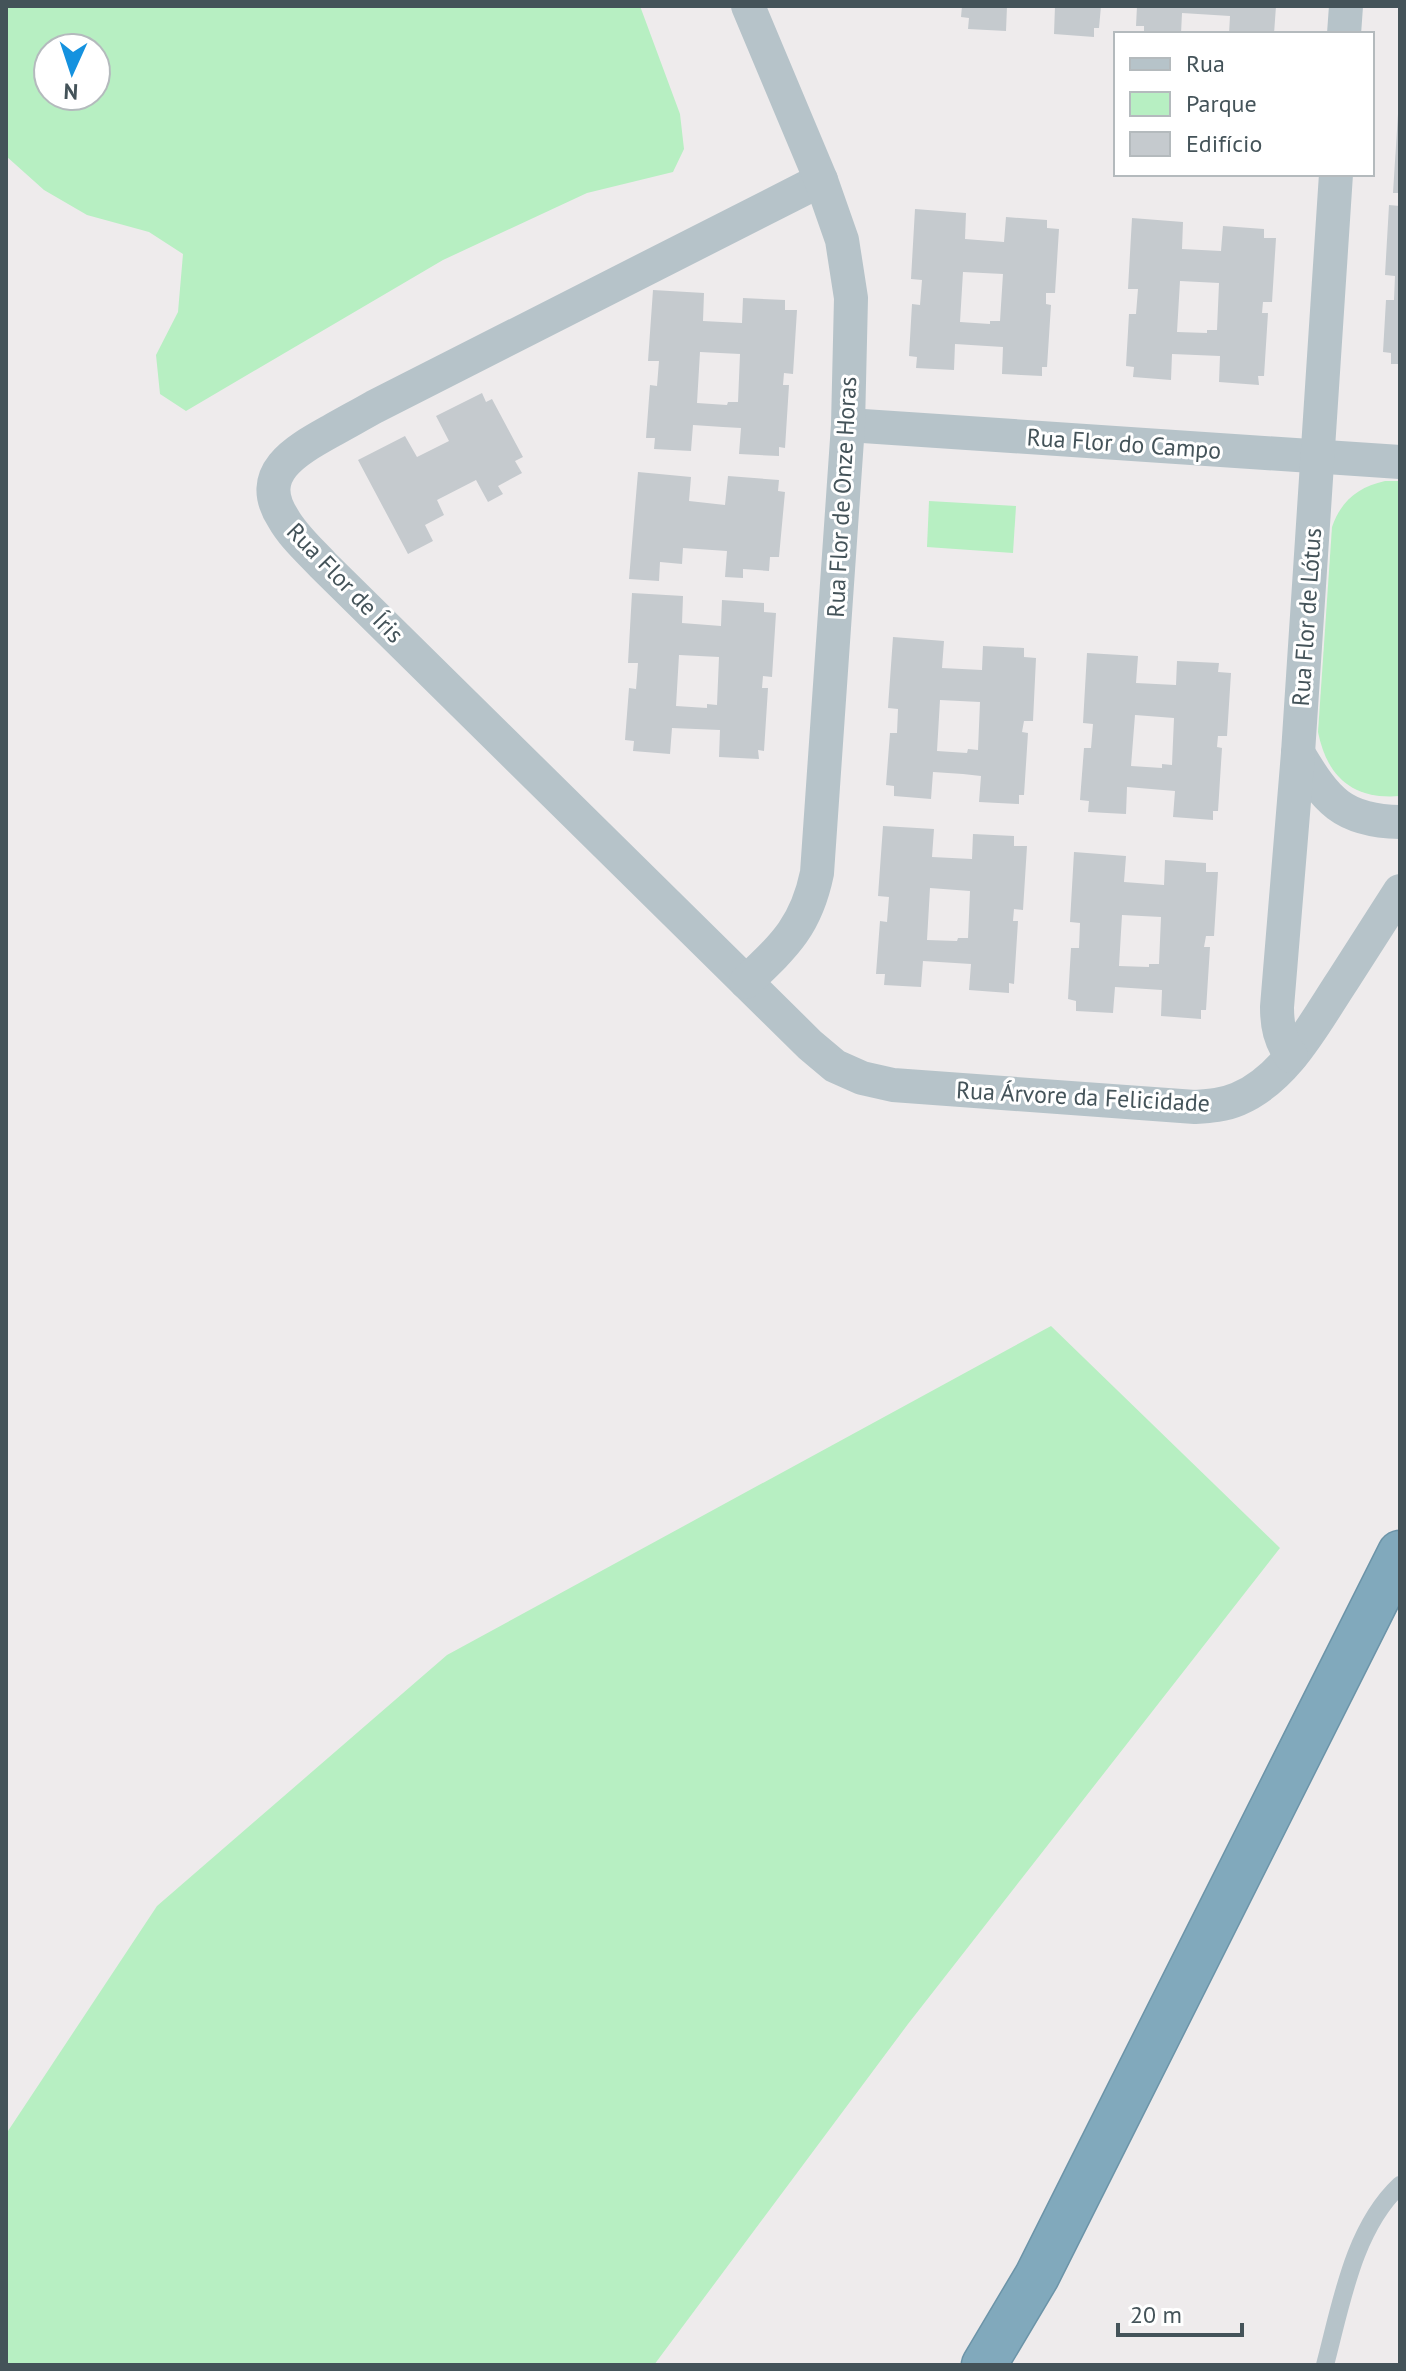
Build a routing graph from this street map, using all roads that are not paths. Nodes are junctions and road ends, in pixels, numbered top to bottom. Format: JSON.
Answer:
{"nodes":[{"id":1,"x":748,"y":6,"type":"edge"},
{"id":2,"x":1346,"y":6,"type":"edge"},
{"id":3,"x":1344,"y":32,"type":"edge"},
{"id":4,"x":1336,"y":176,"type":"edge"},
{"id":5,"x":821,"y":180,"type":"junction"},
{"id":6,"x":848,"y":425,"type":"junction"},
{"id":7,"x":1318,"y":458,"type":"junction"},
{"id":8,"x":1400,"y":462,"type":"edge"},
{"id":9,"x":1298,"y":753,"type":"junction"},
{"id":10,"x":1400,"y":822,"type":"edge"},
{"id":11,"x":1400,"y":891,"type":"edge"},
{"id":12,"x":746,"y":982,"type":"junction"},
{"id":13,"x":1291,"y":1056,"type":"junction"},
{"id":14,"x":1400,"y":1553,"type":"edge"},
{"id":15,"x":1400,"y":2185,"type":"edge"},
{"id":16,"x":1327,"y":2364,"type":"edge"},
{"id":17,"x":984,"y":2365,"type":"edge"}],
"edges":[{"from":1,"to":5,"type":"street","name":"Rua Flor de Onze Horas"},
{"from":2,"to":3,"type":"street"},
{"from":4,"to":7,"type":"street","name":"Rua Flor de Lótus"},
{"from":5,"to":6,"type":"street","name":"Rua Flor de Onze Horas"},
{"from":5,"to":12,"type":"street","name":"Rua Flor de Íris"},
{"from":6,"to":7,"type":"street","name":"Rua Flor do Campo"},
{"from":6,"to":12,"type":"street","name":"Rua Flor de Onze Horas"},
{"from":7,"to":8,"type":"street","name":"Rua Flor do Campo"},
{"from":7,"to":9,"type":"street","name":"Rua Flor de Lótus"},
{"from":9,"to":10,"type":"street"},
{"from":9,"to":13,"type":"street","name":"Rua Flor de Lótus"},
{"from":11,"to":13,"type":"street","name":"Rua Árvore da Felicidade"},
{"from":12,"to":13,"type":"street","name":"Rua Árvore da Felicidade"},
{"from":14,"to":17,"type":"highway"},
{"from":15,"to":16,"type":"lane"}]}
